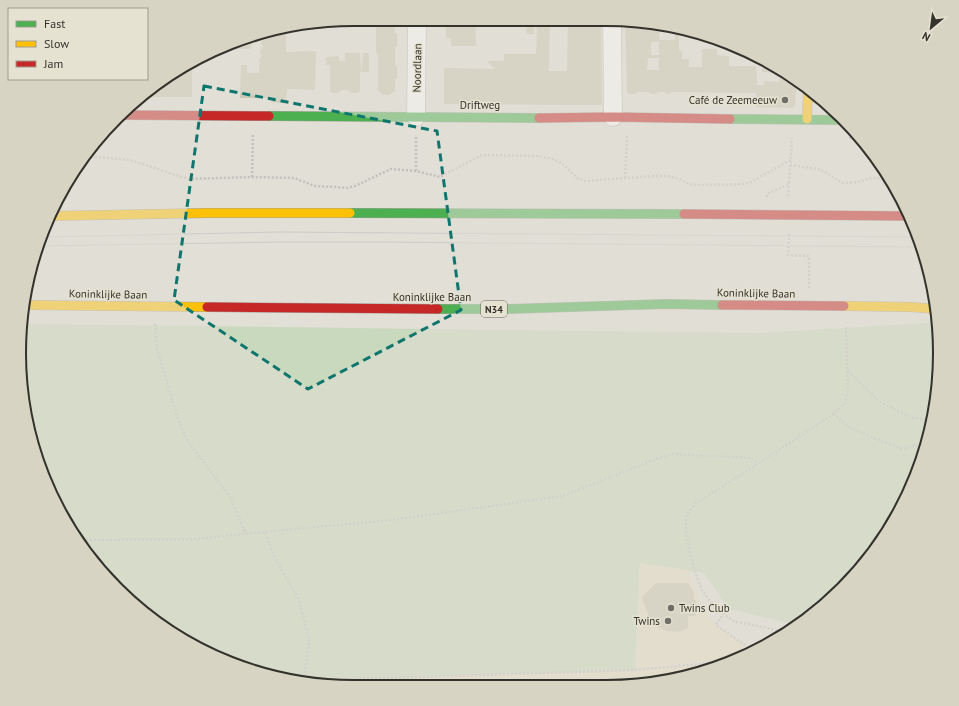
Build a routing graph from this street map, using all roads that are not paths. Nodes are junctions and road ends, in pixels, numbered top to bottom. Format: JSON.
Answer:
{"nodes":[{"id":1,"x":417,"y":26,"type":"edge"},
{"id":2,"x":612,"y":26,"type":"edge"},
{"id":3,"x":808,"y":96,"type":"edge"},
{"id":4,"x":129,"y":115,"type":"edge"},
{"id":5,"x":613,"y":117,"type":"junction"},
{"id":6,"x":807,"y":119,"type":"junction"},
{"id":7,"x":835,"y":120,"type":"edge"},
{"id":8,"x":416,"y":125,"type":"junction"},
{"id":9,"x":56,"y":216,"type":"edge"},
{"id":10,"x":903,"y":216,"type":"edge"},
{"id":11,"x":30,"y":305,"type":"edge"},
{"id":12,"x":930,"y":308,"type":"edge"}],
"edges":[{"from":1,"to":8,"type":"street","name":"Noordlaan"},
{"from":2,"to":5,"type":"street"},
{"from":3,"to":6,"type":"main road"},
{"from":4,"to":8,"type":"main road","name":"Driftweg"},
{"from":5,"to":6,"type":"main road","name":"Driftweg"},
{"from":5,"to":8,"type":"main road","name":"Driftweg"},
{"from":6,"to":7,"type":"main road","name":"Driftweg"},
{"from":9,"to":10,"type":"main road"},
{"from":11,"to":12,"type":"main road","name":"Koninklijke Baan","number":"N34"}]}
